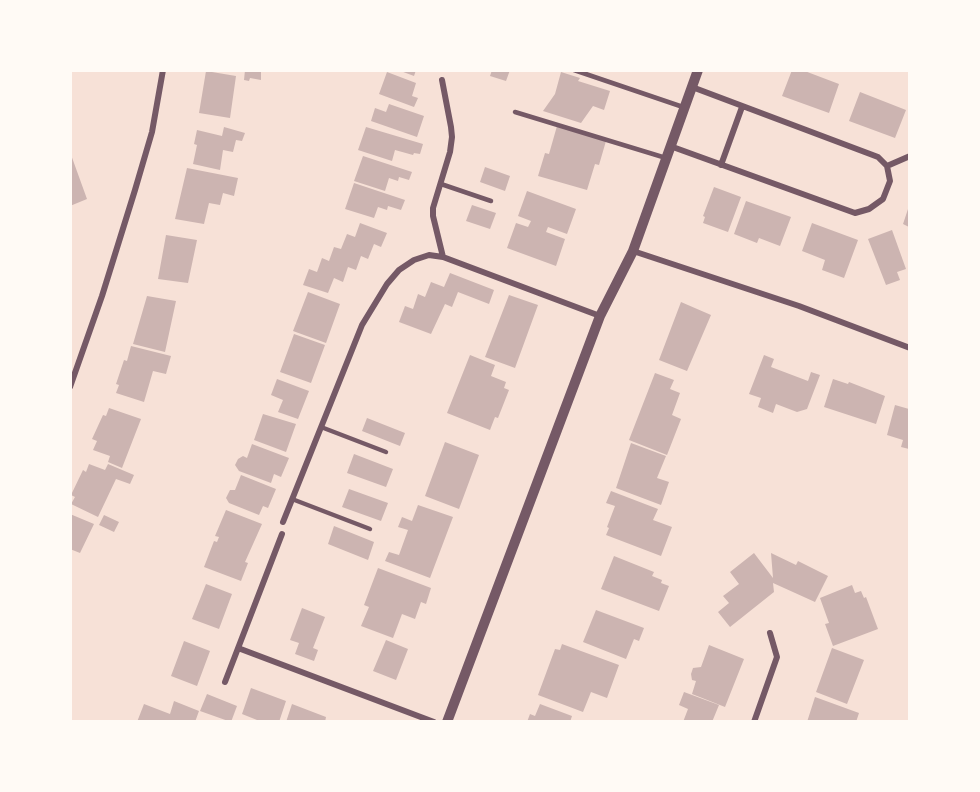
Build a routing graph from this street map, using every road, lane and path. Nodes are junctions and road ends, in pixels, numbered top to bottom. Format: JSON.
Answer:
{"nodes":[{"id":1,"x":163,"y":70,"type":"edge"},
{"id":2,"x":574,"y":70,"type":"edge"},
{"id":3,"x":698,"y":70,"type":"edge"},
{"id":4,"x":442,"y":80,"type":"dead end"},
{"id":5,"x":692,"y":87,"type":"junction"},
{"id":6,"x":742,"y":107,"type":"junction"},
{"id":7,"x":684,"y":108,"type":"junction"},
{"id":8,"x":515,"y":112,"type":"dead end"},
{"id":9,"x":670,"y":146,"type":"junction"},
{"id":10,"x":909,"y":156,"type":"edge"},
{"id":11,"x":666,"y":158,"type":"junction"},
{"id":12,"x":721,"y":165,"type":"junction"},
{"id":13,"x":887,"y":166,"type":"junction"},
{"id":14,"x":441,"y":184,"type":"junction"},
{"id":15,"x":491,"y":201,"type":"dead end"},
{"id":16,"x":633,"y":251,"type":"junction"},
{"id":17,"x":443,"y":257,"type":"junction"},
{"id":18,"x":600,"y":316,"type":"junction"},
{"id":19,"x":909,"y":348,"type":"edge"},
{"id":20,"x":70,"y":387,"type":"edge"},
{"id":21,"x":321,"y":427,"type":"junction"},
{"id":22,"x":386,"y":452,"type":"dead end"},
{"id":23,"x":292,"y":499,"type":"junction"},
{"id":24,"x":284,"y":522,"type":"dead end"},
{"id":25,"x":370,"y":529,"type":"dead end"},
{"id":26,"x":282,"y":534,"type":"dead end"},
{"id":27,"x":770,"y":633,"type":"dead end"},
{"id":28,"x":238,"y":648,"type":"junction"},
{"id":29,"x":225,"y":682,"type":"dead end"},
{"id":30,"x":434,"y":722,"type":"edge"},
{"id":31,"x":447,"y":722,"type":"edge"},
{"id":32,"x":754,"y":722,"type":"edge"}],
"edges":[{"from":1,"to":20,"type":"street"},
{"from":2,"to":7,"type":"lane"},
{"from":3,"to":5,"type":"street"},
{"from":4,"to":14,"type":"street"},
{"from":5,"to":6,"type":"street"},
{"from":5,"to":7,"type":"street"},
{"from":6,"to":12,"type":"street"},
{"from":6,"to":13,"type":"street"},
{"from":7,"to":9,"type":"street"},
{"from":8,"to":11,"type":"lane"},
{"from":9,"to":11,"type":"street"},
{"from":9,"to":12,"type":"street"},
{"from":10,"to":13,"type":"street"},
{"from":11,"to":16,"type":"street"},
{"from":12,"to":13,"type":"street"},
{"from":14,"to":15,"type":"lane"},
{"from":14,"to":17,"type":"street"},
{"from":16,"to":18,"type":"street"},
{"from":16,"to":19,"type":"street"},
{"from":17,"to":18,"type":"street"},
{"from":17,"to":21,"type":"street"},
{"from":18,"to":31,"type":"street"},
{"from":21,"to":22,"type":"lane"},
{"from":21,"to":23,"type":"street"},
{"from":23,"to":24,"type":"street"},
{"from":23,"to":25,"type":"lane"},
{"from":26,"to":28,"type":"street"},
{"from":27,"to":32,"type":"street"},
{"from":28,"to":29,"type":"street"},
{"from":28,"to":30,"type":"street"}]}
